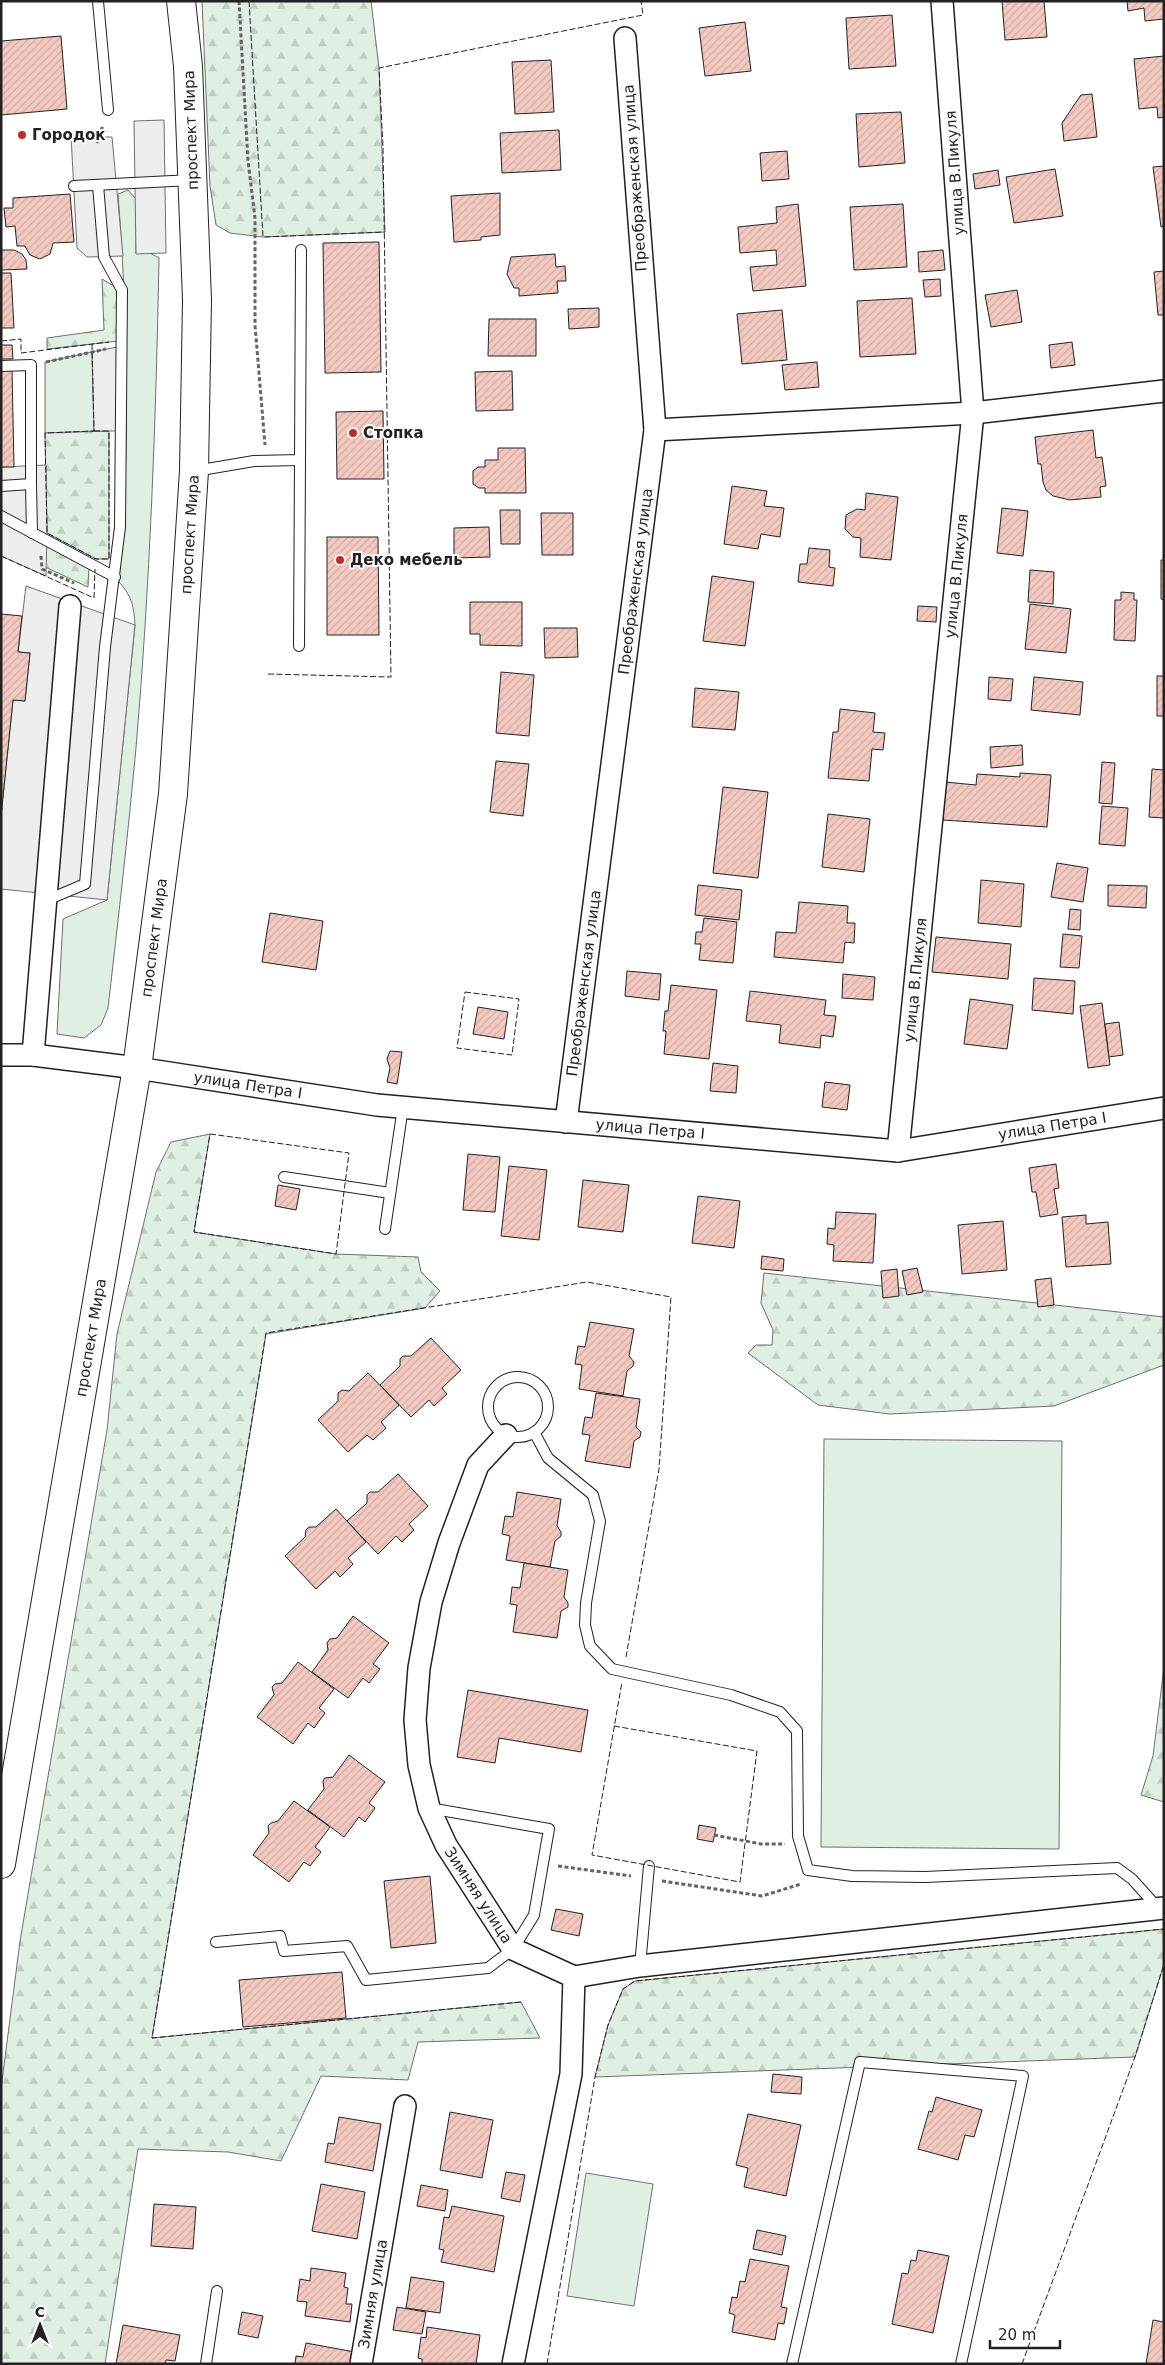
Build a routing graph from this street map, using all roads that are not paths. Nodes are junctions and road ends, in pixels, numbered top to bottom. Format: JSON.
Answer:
{"nodes":[{"id":1,"x":98,"y":1,"type":"edge"},
{"id":2,"x":181,"y":1,"type":"edge"},
{"id":3,"x":942,"y":1,"type":"edge"},
{"id":4,"x":624,"y":38,"type":"dead end"},
{"id":5,"x":108,"y":110,"type":"dead end"},
{"id":6,"x":193,"y":180,"type":"junction"},
{"id":7,"x":98,"y":185,"type":"junction"},
{"id":8,"x":74,"y":186,"type":"dead end"},
{"id":9,"x":301,"y":250,"type":"dead end"},
{"id":10,"x":1,"y":366,"type":"edge"},
{"id":11,"x":1164,"y":391,"type":"edge"},
{"id":12,"x":973,"y":413,"type":"junction"},
{"id":13,"x":655,"y":430,"type":"junction"},
{"id":14,"x":300,"y":460,"type":"junction"},
{"id":15,"x":194,"y":471,"type":"junction"},
{"id":16,"x":32,"y":484,"type":"junction"},
{"id":17,"x":1,"y":486,"type":"edge"},
{"id":18,"x":1,"y":516,"type":"edge"},
{"id":19,"x":36,"y":535,"type":"junction"},
{"id":20,"x":115,"y":577,"type":"junction"},
{"id":21,"x":70,"y":606,"type":"dead end"},
{"id":22,"x":299,"y":646,"type":"dead end"},
{"id":23,"x":47,"y":900,"type":"junction"},
{"id":24,"x":1,"y":1055,"type":"edge"},
{"id":25,"x":33,"y":1055,"type":"junction"},
{"id":26,"x":137,"y":1068,"type":"junction"},
{"id":27,"x":403,"y":1107,"type":"junction"},
{"id":28,"x":1164,"y":1108,"type":"edge"},
{"id":29,"x":566,"y":1122,"type":"junction"},
{"id":30,"x":898,"y":1151,"type":"junction"},
{"id":31,"x":284,"y":1178,"type":"dead end"},
{"id":32,"x":390,"y":1193,"type":"junction"},
{"id":33,"x":385,"y":1229,"type":"dead end"},
{"id":34,"x":534,"y":1432,"type":"junction"},
{"id":35,"x":506,"y":1435,"type":"junction"},
{"id":36,"x":429,"y":1808,"type":"junction"},
{"id":37,"x":1,"y":1864,"type":"edge"},
{"id":38,"x":649,"y":1866,"type":"dead end"},
{"id":39,"x":1161,"y":1908,"type":"edge"},
{"id":40,"x":216,"y":1942,"type":"dead end"},
{"id":41,"x":513,"y":1949,"type":"junction"},
{"id":42,"x":640,"y":1966,"type":"junction"},
{"id":43,"x":574,"y":1976,"type":"junction"},
{"id":44,"x":405,"y":2106,"type":"dead end"},
{"id":45,"x":218,"y":2290,"type":"dead end"},
{"id":46,"x":206,"y":2364,"type":"edge"},
{"id":47,"x":361,"y":2364,"type":"edge"},
{"id":48,"x":513,"y":2364,"type":"edge"},
{"id":49,"x":792,"y":2364,"type":"edge"},
{"id":50,"x":961,"y":2364,"type":"edge"}],
"edges":[{"from":1,"to":5,"type":"lane"},
{"from":2,"to":6,"type":"main road","name":"проспект Мира"},
{"from":3,"to":12,"type":"street","name":"улица В.Пикуля"},
{"from":4,"to":13,"type":"street","name":"Преображенская улица"},
{"from":6,"to":7,"type":"lane"},
{"from":6,"to":15,"type":"main road","name":"проспект Мира"},
{"from":7,"to":8,"type":"lane"},
{"from":7,"to":20,"type":"lane"},
{"from":9,"to":14,"type":"lane"},
{"from":10,"to":16,"type":"lane"},
{"from":11,"to":12,"type":"street"},
{"from":12,"to":13,"type":"street"},
{"from":12,"to":30,"type":"street","name":"улица В.Пикуля"},
{"from":13,"to":29,"type":"street","name":"Преображенская улица"},
{"from":14,"to":15,"type":"lane"},
{"from":14,"to":22,"type":"lane"},
{"from":15,"to":26,"type":"main road","name":"проспект Мира"},
{"from":16,"to":17,"type":"lane"},
{"from":16,"to":19,"type":"lane"},
{"from":18,"to":19,"type":"lane"},
{"from":19,"to":20,"type":"lane"},
{"from":20,"to":23,"type":"lane"},
{"from":21,"to":23,"type":"street"},
{"from":23,"to":25,"type":"street"},
{"from":24,"to":25,"type":"street","name":"улица Петра I"},
{"from":25,"to":26,"type":"street","name":"улица Петра I"},
{"from":26,"to":27,"type":"street","name":"улица Петра I"},
{"from":26,"to":37,"type":"main road","name":"проспект Мира"},
{"from":27,"to":29,"type":"street","name":"улица Петра I"},
{"from":27,"to":32,"type":"lane"},
{"from":28,"to":30,"type":"street","name":"улица Петра I"},
{"from":29,"to":30,"type":"street","name":"улица Петра I"},
{"from":31,"to":32,"type":"lane"},
{"from":32,"to":33,"type":"lane"},
{"from":34,"to":35,"type":"lane"},
{"from":34,"to":35,"type":"lane"},
{"from":34,"to":39,"type":"lane"},
{"from":35,"to":36,"type":"street","name":"Зимняя улица"},
{"from":36,"to":41,"type":"street","name":"Зимняя улица"},
{"from":36,"to":41,"type":"lane"},
{"from":38,"to":42,"type":"lane"},
{"from":39,"to":42,"type":"street"},
{"from":40,"to":41,"type":"lane"},
{"from":41,"to":43,"type":"street","name":"Зимняя улица"},
{"from":42,"to":43,"type":"street"},
{"from":43,"to":48,"type":"street"},
{"from":44,"to":47,"type":"street","name":"Зимняя улица"},
{"from":45,"to":46,"type":"lane"},
{"from":49,"to":50,"type":"lane"}]}
